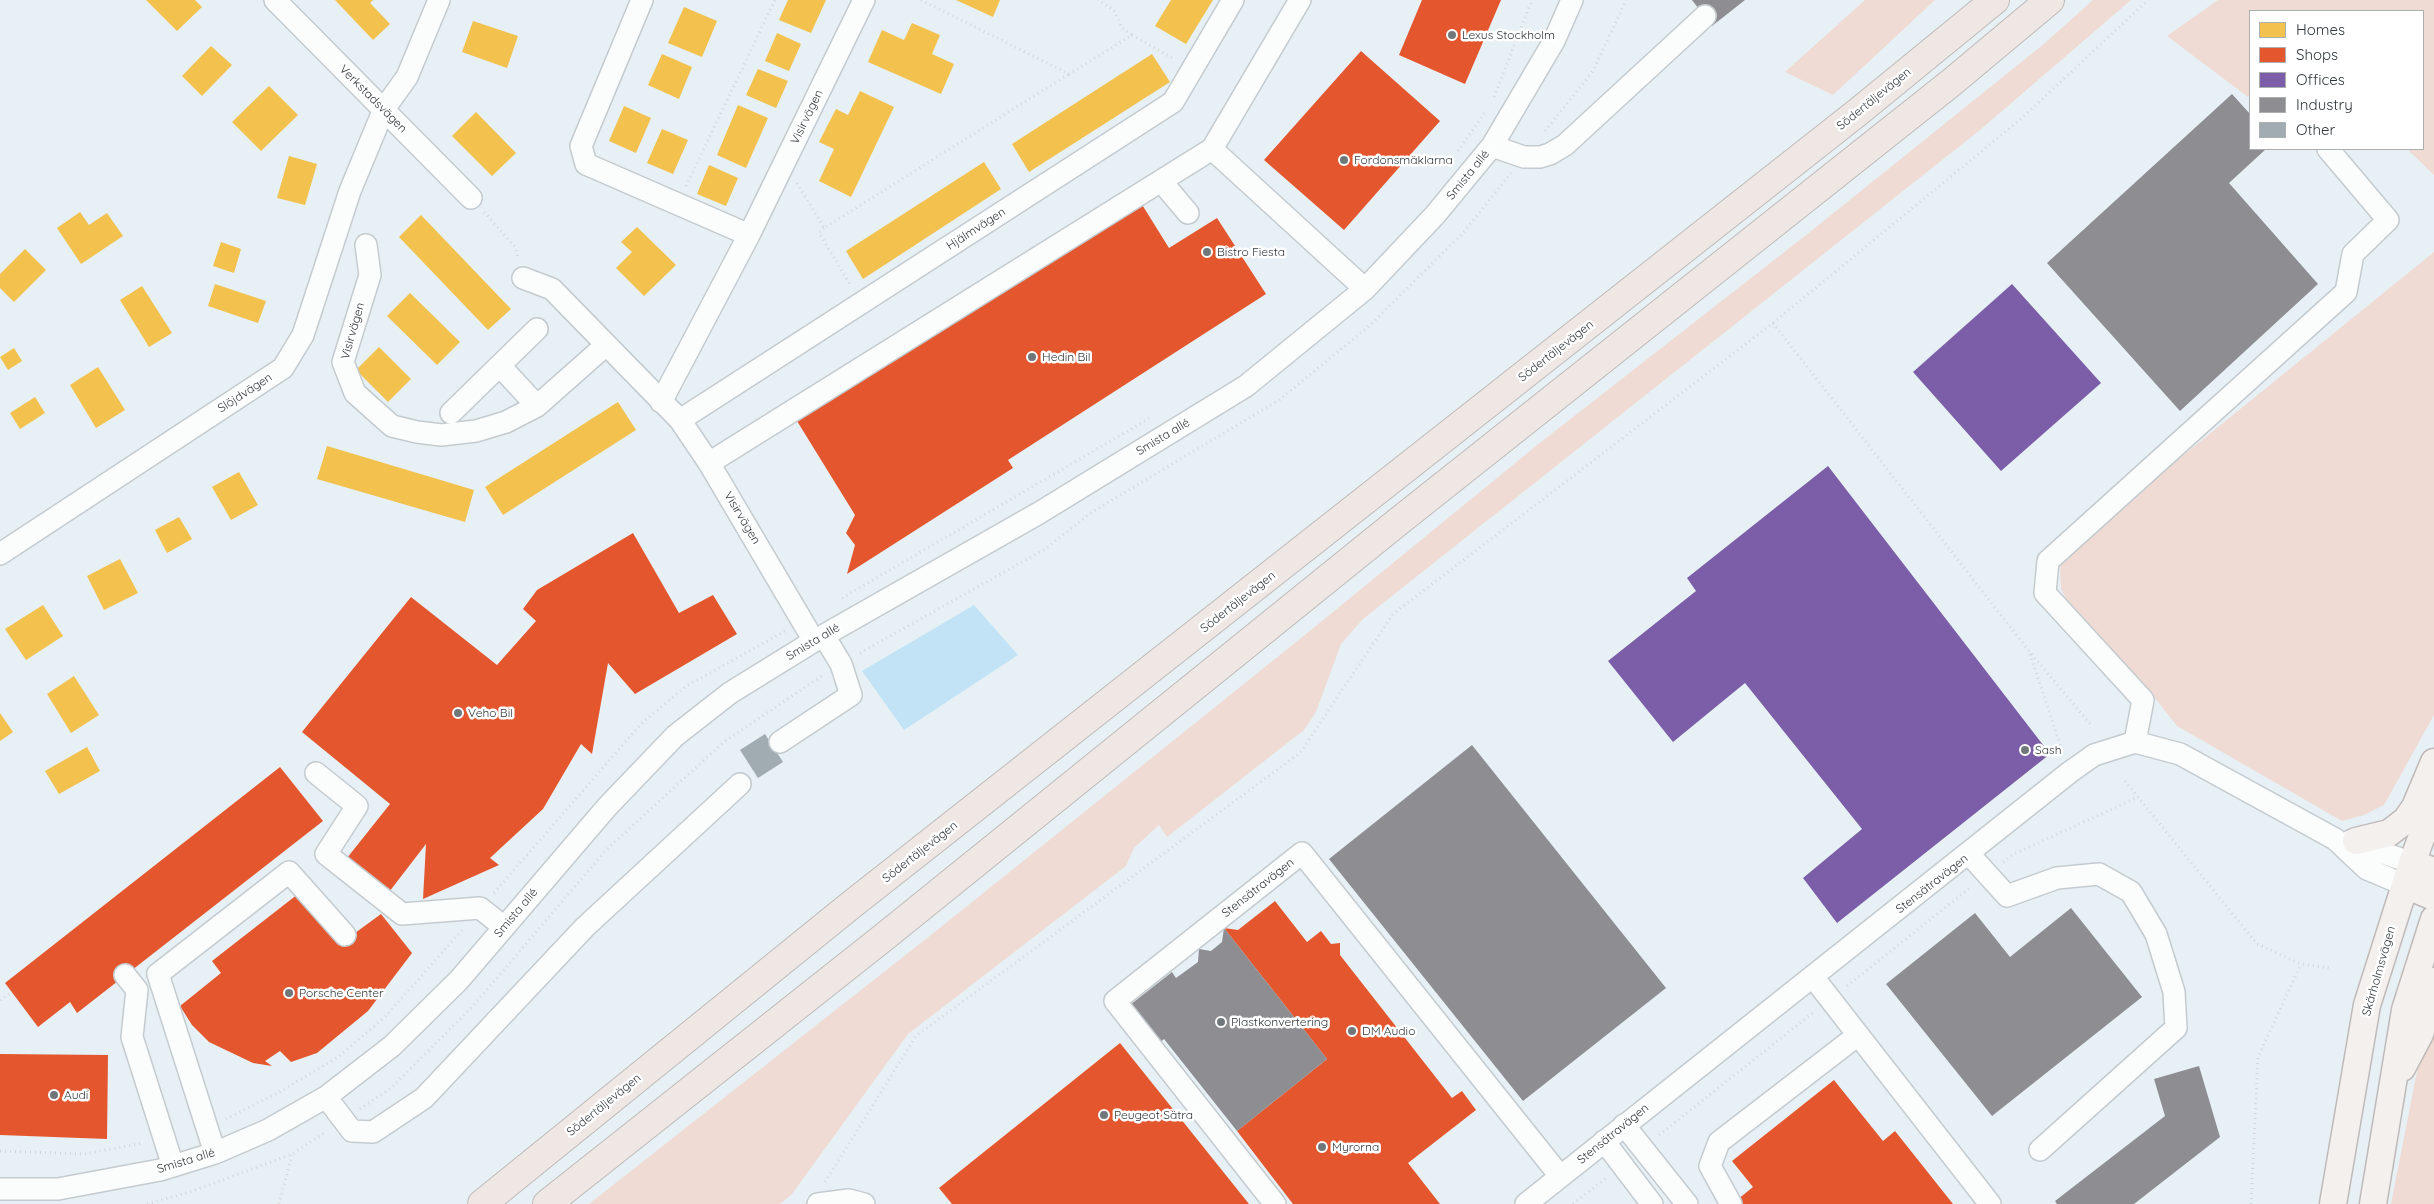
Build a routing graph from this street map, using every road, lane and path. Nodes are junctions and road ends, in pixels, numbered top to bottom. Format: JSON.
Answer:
{"nodes":[{"id":1,"x":275,"y":0,"type":"edge"},
{"id":2,"x":439,"y":0,"type":"edge"},
{"id":3,"x":642,"y":0,"type":"edge"},
{"id":4,"x":775,"y":0,"type":"edge"},
{"id":5,"x":864,"y":0,"type":"edge"},
{"id":6,"x":922,"y":0,"type":"edge"},
{"id":7,"x":1098,"y":0,"type":"edge"},
{"id":8,"x":1232,"y":0,"type":"edge"},
{"id":9,"x":1300,"y":0,"type":"edge"},
{"id":10,"x":1572,"y":0,"type":"edge"},
{"id":11,"x":1626,"y":0,"type":"edge"},
{"id":12,"x":1995,"y":0,"type":"edge"},
{"id":13,"x":2050,"y":0,"type":"edge"},
{"id":14,"x":2148,"y":0,"type":"edge"},
{"id":15,"x":1705,"y":16,"type":"dead end"},
{"id":16,"x":1069,"y":74,"type":"junction"},
{"id":17,"x":384,"y":109,"type":"junction"},
{"id":18,"x":1492,"y":146,"type":"junction"},
{"id":19,"x":1212,"y":149,"type":"junction"},
{"id":20,"x":2329,"y":150,"type":"edge"},
{"id":21,"x":1524,"y":157,"type":"junction"},
{"id":22,"x":793,"y":177,"type":"dead end"},
{"id":23,"x":1161,"y":181,"type":"junction"},
{"id":24,"x":471,"y":198,"type":"joint"},
{"id":25,"x":678,"y":202,"type":"junction"},
{"id":26,"x":1188,"y":213,"type":"dead end"},
{"id":27,"x":749,"y":235,"type":"junction"},
{"id":28,"x":366,"y":245,"type":"dead end"},
{"id":29,"x":524,"y":278,"type":"joint"},
{"id":30,"x":1366,"y":289,"type":"junction"},
{"id":31,"x":1773,"y":323,"type":"junction"},
{"id":32,"x":537,"y":329,"type":"dead end"},
{"id":33,"x":606,"y":345,"type":"junction"},
{"id":34,"x":500,"y":366,"type":"junction"},
{"id":35,"x":661,"y":402,"type":"junction"},
{"id":36,"x":537,"y":406,"type":"junction"},
{"id":37,"x":451,"y":413,"type":"dead end"},
{"id":38,"x":680,"y":420,"type":"junction"},
{"id":39,"x":709,"y":463,"type":"junction"},
{"id":40,"x":0,"y":554,"type":"edge"},
{"id":41,"x":819,"y":638,"type":"junction"},
{"id":42,"x":2029,"y":651,"type":"junction"},
{"id":43,"x":841,"y":664,"type":"junction"},
{"id":44,"x":2091,"y":725,"type":"dead end"},
{"id":45,"x":780,"y":742,"type":"dead end"},
{"id":46,"x":2135,"y":742,"type":"junction"},
{"id":47,"x":2434,"y":762,"type":"edge"},
{"id":48,"x":2070,"y":772,"type":"junction"},
{"id":49,"x":316,"y":773,"type":"dead end"},
{"id":50,"x":2125,"y":781,"type":"dead end"},
{"id":51,"x":740,"y":784,"type":"dead end"},
{"id":52,"x":2434,"y":803,"type":"edge"},
{"id":53,"x":2345,"y":840,"type":"junction"},
{"id":54,"x":1969,"y":854,"type":"junction"},
{"id":55,"x":2417,"y":873,"type":"edge"},
{"id":56,"x":2434,"y":897,"type":"edge"},
{"id":57,"x":2434,"y":919,"type":"edge"},
{"id":58,"x":504,"y":927,"type":"junction"},
{"id":59,"x":345,"y":935,"type":"dead end"},
{"id":60,"x":2301,"y":964,"type":"junction"},
{"id":61,"x":2330,"y":968,"type":"dead end"},
{"id":62,"x":125,"y":975,"type":"dead end"},
{"id":63,"x":1812,"y":977,"type":"junction"},
{"id":64,"x":2434,"y":981,"type":"edge"},
{"id":65,"x":12,"y":992,"type":"dead end"},
{"id":66,"x":0,"y":1000,"type":"edge"},
{"id":67,"x":1858,"y":1035,"type":"junction"},
{"id":68,"x":2392,"y":1086,"type":"junction"},
{"id":69,"x":326,"y":1096,"type":"junction"},
{"id":70,"x":344,"y":1120,"type":"junction"},
{"id":71,"x":1624,"y":1125,"type":"junction"},
{"id":72,"x":164,"y":1138,"type":"junction"},
{"id":73,"x":1604,"y":1141,"type":"junction"},
{"id":74,"x":2040,"y":1150,"type":"dead end"},
{"id":75,"x":0,"y":1151,"type":"edge"},
{"id":76,"x":215,"y":1153,"type":"junction"},
{"id":77,"x":292,"y":1154,"type":"junction"},
{"id":78,"x":173,"y":1166,"type":"junction"},
{"id":79,"x":1560,"y":1176,"type":"junction"},
{"id":80,"x":0,"y":1189,"type":"edge"},
{"id":81,"x":820,"y":1196,"type":"edge"},
{"id":82,"x":147,"y":1204,"type":"edge"},
{"id":83,"x":279,"y":1204,"type":"edge"},
{"id":84,"x":482,"y":1204,"type":"edge"},
{"id":85,"x":548,"y":1204,"type":"edge"},
{"id":86,"x":864,"y":1204,"type":"edge"},
{"id":87,"x":1275,"y":1204,"type":"edge"},
{"id":88,"x":1526,"y":1204,"type":"edge"},
{"id":89,"x":1652,"y":1204,"type":"edge"},
{"id":90,"x":1687,"y":1204,"type":"edge"},
{"id":91,"x":1731,"y":1204,"type":"edge"},
{"id":92,"x":1990,"y":1204,"type":"edge"},
{"id":93,"x":2251,"y":1204,"type":"edge"},
{"id":94,"x":2333,"y":1204,"type":"edge"},
{"id":95,"x":2372,"y":1204,"type":"edge"}],
"edges":[{"from":1,"to":17,"type":"street","name":"Verkstadsvägen"},
{"from":2,"to":17,"type":"street","name":"Slöjdvägen"},
{"from":3,"to":25,"type":"street"},
{"from":4,"to":25,"type":"path"},
{"from":5,"to":27,"type":"street","name":"Visirvägen"},
{"from":6,"to":16,"type":"path"},
{"from":7,"to":16,"type":"path"},
{"from":8,"to":38,"type":"street","name":"Hjälmvägen"},
{"from":9,"to":19,"type":"street"},
{"from":10,"to":18,"type":"street","name":"Smista allé"},
{"from":11,"to":21,"type":"path"},
{"from":12,"to":84,"type":"highway","name":"Södertäljevägen"},
{"from":13,"to":85,"type":"highway"},
{"from":14,"to":31,"type":"path"},
{"from":15,"to":21,"type":"street"},
{"from":16,"to":22,"type":"path"},
{"from":17,"to":24,"type":"street","name":"Verkstadsvägen"},
{"from":17,"to":40,"type":"street","name":"Slöjdvägen"},
{"from":18,"to":21,"type":"street"},
{"from":18,"to":30,"type":"street","name":"Smista allé"},
{"from":19,"to":23,"type":"street"},
{"from":19,"to":30,"type":"street"},
{"from":20,"to":46,"type":"street"},
{"from":21,"to":43,"type":"path"},
{"from":23,"to":26,"type":"street"},
{"from":23,"to":39,"type":"street"},
{"from":24,"to":29,"type":"path"},
{"from":25,"to":27,"type":"street"},
{"from":27,"to":35,"type":"street","name":"Visirvägen"},
{"from":28,"to":36,"type":"street","name":"Visirvägen"},
{"from":29,"to":33,"type":"street","name":"Visirvägen"},
{"from":30,"to":41,"type":"street","name":"Smista allé"},
{"from":31,"to":42,"type":"path"},
{"from":31,"to":81,"type":"path"},
{"from":32,"to":34,"type":"street"},
{"from":33,"to":35,"type":"street","name":"Visirvägen"},
{"from":33,"to":36,"type":"street","name":"Visirvägen"},
{"from":34,"to":36,"type":"street"},
{"from":34,"to":37,"type":"street"},
{"from":35,"to":38,"type":"street","name":"Visirvägen"},
{"from":38,"to":39,"type":"street","name":"Visirvägen"},
{"from":39,"to":41,"type":"street","name":"Visirvägen"},
{"from":41,"to":43,"type":"street","name":"Visirvägen"},
{"from":41,"to":58,"type":"street","name":"Smista allé"},
{"from":42,"to":44,"type":"path"},
{"from":42,"to":48,"type":"path"},
{"from":43,"to":45,"type":"street","name":"Visirvägen"},
{"from":43,"to":70,"type":"path"},
{"from":46,"to":48,"type":"street","name":"Stensätravägen"},
{"from":46,"to":53,"type":"street"},
{"from":47,"to":53,"type":"main road"},
{"from":48,"to":54,"type":"street","name":"Stensätravägen"},
{"from":49,"to":58,"type":"street"},
{"from":50,"to":60,"type":"path"},
{"from":51,"to":70,"type":"street"},
{"from":52,"to":55,"type":"main road","name":"Skärholmsvägen"},
{"from":53,"to":55,"type":"street"},
{"from":54,"to":63,"type":"street","name":"Stensätravägen"},
{"from":54,"to":74,"type":"street"},
{"from":55,"to":56,"type":"main road"},
{"from":55,"to":94,"type":"main road","name":"Skärholmsvägen"},
{"from":57,"to":68,"type":"main road"},
{"from":58,"to":69,"type":"street","name":"Smista allé"},
{"from":59,"to":76,"type":"street"},
{"from":60,"to":61,"type":"path"},
{"from":60,"to":93,"type":"path"},
{"from":62,"to":72,"type":"street"},
{"from":63,"to":67,"type":"street"},
{"from":63,"to":71,"type":"street","name":"Stensätravägen"},
{"from":64,"to":68,"type":"main road"},
{"from":65,"to":66,"type":"path"},
{"from":67,"to":91,"type":"street"},
{"from":67,"to":92,"type":"street"},
{"from":68,"to":95,"type":"main road"},
{"from":69,"to":70,"type":"street"},
{"from":69,"to":76,"type":"street","name":"Smista allé"},
{"from":70,"to":77,"type":"path"},
{"from":71,"to":73,"type":"street","name":"Stensätravägen"},
{"from":71,"to":90,"type":"street"},
{"from":72,"to":75,"type":"path"},
{"from":72,"to":78,"type":"street"},
{"from":73,"to":79,"type":"street","name":"Stensätravägen"},
{"from":73,"to":89,"type":"street"},
{"from":76,"to":78,"type":"street","name":"Smista allé"},
{"from":77,"to":82,"type":"path"},
{"from":77,"to":83,"type":"path"},
{"from":78,"to":80,"type":"street","name":"Smista allé"},
{"from":79,"to":87,"type":"street","name":"Stensätravägen"},
{"from":79,"to":88,"type":"street","name":"Stensätravägen"},
{"from":81,"to":86,"type":"street"}]}
